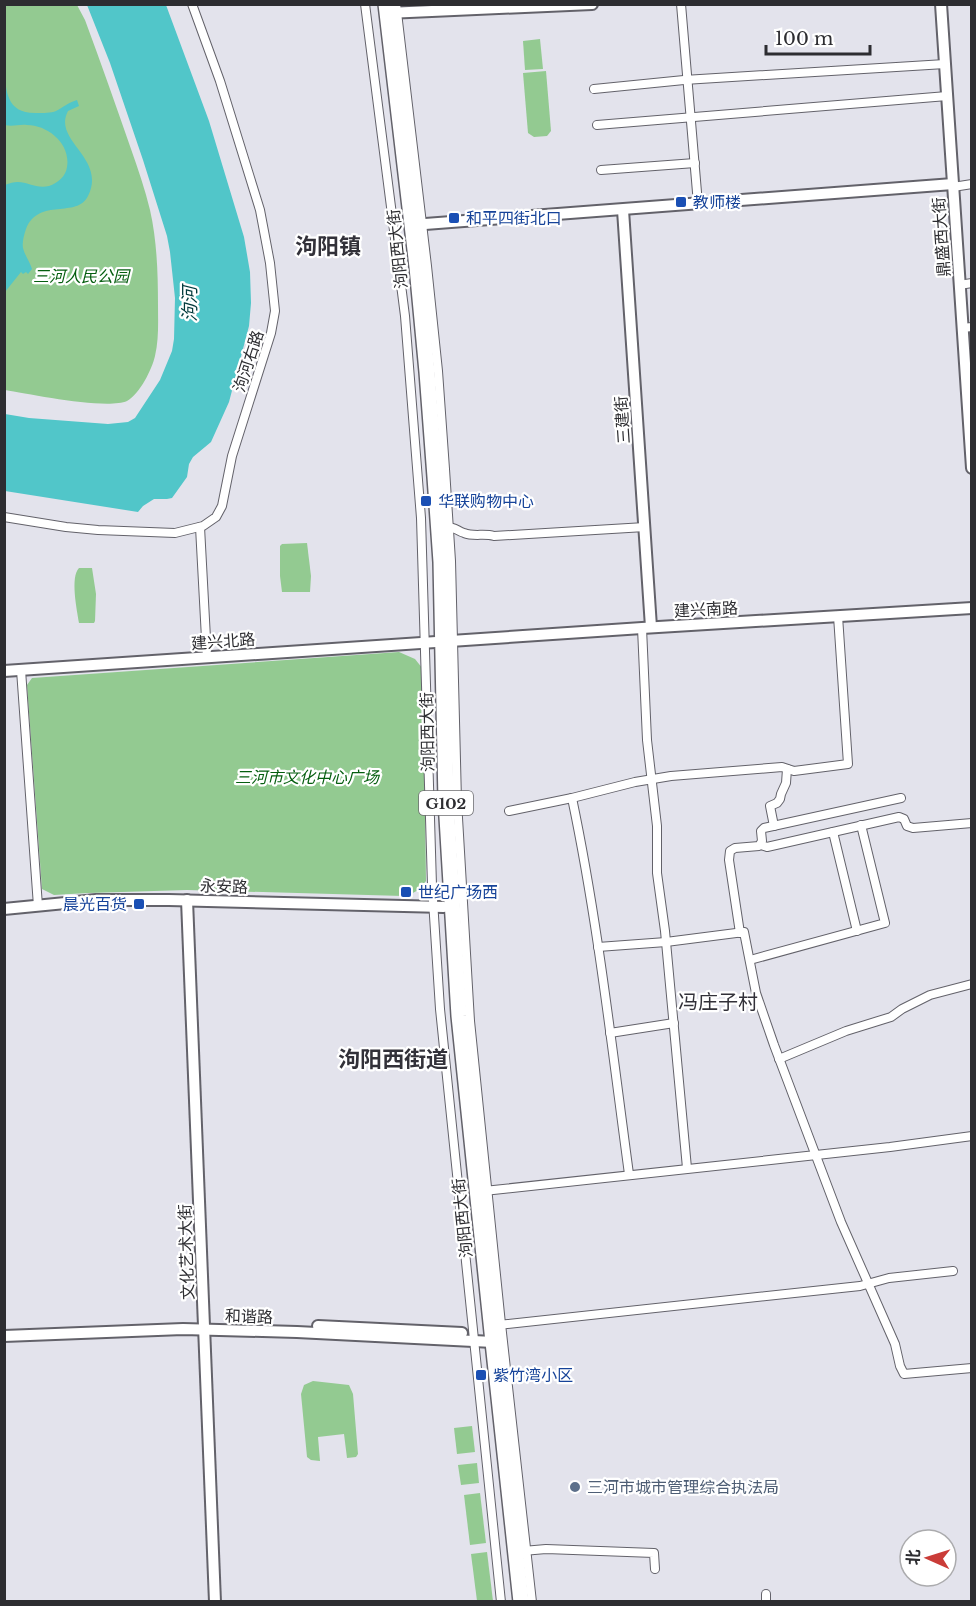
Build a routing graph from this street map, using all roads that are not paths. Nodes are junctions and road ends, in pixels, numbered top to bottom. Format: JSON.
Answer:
{"nodes":[{"id":1,"x":192,"y":4,"type":"edge"},
{"id":2,"x":365,"y":4,"type":"edge"},
{"id":3,"x":592,"y":4,"type":"edge"},
{"id":4,"x":681,"y":4,"type":"edge"},
{"id":5,"x":940,"y":4,"type":"edge"},
{"id":6,"x":502,"y":6,"type":"edge"},
{"id":7,"x":389,"y":8,"type":"edge"},
{"id":8,"x":945,"y":64,"type":"junction"},
{"id":9,"x":688,"y":80,"type":"junction"},
{"id":10,"x":594,"y":89,"type":"dead end"},
{"id":11,"x":947,"y":96,"type":"junction"},
{"id":12,"x":691,"y":117,"type":"junction"},
{"id":13,"x":597,"y":125,"type":"dead end"},
{"id":14,"x":694,"y":163,"type":"junction"},
{"id":15,"x":601,"y":170,"type":"dead end"},
{"id":16,"x":972,"y":184,"type":"edge"},
{"id":17,"x":953,"y":185,"type":"junction"},
{"id":18,"x":698,"y":204,"type":"junction"},
{"id":19,"x":622,"y":210,"type":"junction"},
{"id":20,"x":417,"y":225,"type":"junction"},
{"id":21,"x":972,"y":283,"type":"edge"},
{"id":22,"x":960,"y":285,"type":"junction"},
{"id":23,"x":967,"y":328,"type":"edge"},
{"id":24,"x":970,"y":417,"type":"edge"},
{"id":25,"x":972,"y":468,"type":"edge"},
{"id":26,"x":4,"y":517,"type":"edge"},
{"id":27,"x":200,"y":527,"type":"junction"},
{"id":28,"x":444,"y":527,"type":"junction"},
{"id":29,"x":645,"y":527,"type":"junction"},
{"id":30,"x":972,"y":608,"type":"edge"},
{"id":31,"x":838,"y":616,"type":"junction"},
{"id":32,"x":646,"y":627,"type":"junction"},
{"id":33,"x":439,"y":641,"type":"junction"},
{"id":34,"x":207,"y":657,"type":"junction"},
{"id":35,"x":21,"y":670,"type":"junction"},
{"id":36,"x":4,"y":671,"type":"edge"},
{"id":37,"x":787,"y":769,"type":"junction"},
{"id":38,"x":652,"y":779,"type":"junction"},
{"id":39,"x":572,"y":798,"type":"junction"},
{"id":40,"x":901,"y":798,"type":"dead end"},
{"id":41,"x":509,"y":811,"type":"dead end"},
{"id":42,"x":972,"y":824,"type":"edge"},
{"id":43,"x":861,"y":825,"type":"junction"},
{"id":44,"x":774,"y":826,"type":"junction"},
{"id":45,"x":832,"y":832,"type":"junction"},
{"id":46,"x":761,"y":845,"type":"junction"},
{"id":47,"x":187,"y":900,"type":"junction"},
{"id":48,"x":38,"y":906,"type":"junction"},
{"id":49,"x":438,"y":907,"type":"junction"},
{"id":50,"x":4,"y":909,"type":"edge"},
{"id":51,"x":857,"y":931,"type":"junction"},
{"id":52,"x":740,"y":933,"type":"junction"},
{"id":53,"x":666,"y":942,"type":"junction"},
{"id":54,"x":598,"y":947,"type":"junction"},
{"id":55,"x":750,"y":960,"type":"junction"},
{"id":56,"x":972,"y":984,"type":"edge"},
{"id":57,"x":674,"y":1023,"type":"junction"},
{"id":58,"x":610,"y":1033,"type":"junction"},
{"id":59,"x":779,"y":1059,"type":"junction"},
{"id":60,"x":972,"y":1136,"type":"edge"},
{"id":61,"x":816,"y":1155,"type":"junction"},
{"id":62,"x":687,"y":1168,"type":"junction"},
{"id":63,"x":629,"y":1174,"type":"junction"},
{"id":64,"x":482,"y":1191,"type":"junction"},
{"id":65,"x":953,"y":1271,"type":"dead end"},
{"id":66,"x":869,"y":1284,"type":"junction"},
{"id":67,"x":204,"y":1326,"type":"junction"},
{"id":68,"x":4,"y":1329,"type":"edge"},
{"id":69,"x":486,"y":1335,"type":"junction"},
{"id":70,"x":4,"y":1336,"type":"edge"},
{"id":71,"x":972,"y":1368,"type":"edge"},
{"id":72,"x":520,"y":1551,"type":"junction"},
{"id":73,"x":655,"y":1569,"type":"dead end"},
{"id":74,"x":215,"y":1602,"type":"edge"},
{"id":75,"x":501,"y":1602,"type":"edge"},
{"id":76,"x":512,"y":1602,"type":"edge"},
{"id":77,"x":521,"y":1602,"type":"edge"},
{"id":78,"x":532,"y":1602,"type":"edge"}],
"edges":[{"from":1,"to":27,"type":"street","name":"泃河右路"},
{"from":2,"to":33,"type":"street"},
{"from":3,"to":6,"type":"street"},
{"from":4,"to":9,"type":"street"},
{"from":5,"to":8,"type":"street","name":"鼎盛西大街"},
{"from":6,"to":7,"type":"street"},
{"from":7,"to":20,"type":"highway","name":"泃阳西大街","number":"G102"},
{"from":7,"to":33,"type":"highway","name":"泃阳西大街","number":"G102"},
{"from":8,"to":9,"type":"street"},
{"from":8,"to":11,"type":"street","name":"鼎盛西大街"},
{"from":9,"to":10,"type":"street"},
{"from":9,"to":12,"type":"street"},
{"from":11,"to":12,"type":"street"},
{"from":11,"to":17,"type":"street","name":"鼎盛西大街"},
{"from":12,"to":13,"type":"street"},
{"from":12,"to":14,"type":"street"},
{"from":14,"to":15,"type":"street"},
{"from":14,"to":18,"type":"street"},
{"from":16,"to":17,"type":"street"},
{"from":17,"to":18,"type":"street"},
{"from":17,"to":22,"type":"street","name":"鼎盛西大街"},
{"from":18,"to":19,"type":"street"},
{"from":19,"to":20,"type":"street"},
{"from":19,"to":29,"type":"street","name":"三建街"},
{"from":20,"to":28,"type":"highway","name":"泃阳西大街","number":"G102"},
{"from":21,"to":22,"type":"street"},
{"from":22,"to":23,"type":"street","name":"鼎盛西大街"},
{"from":23,"to":24,"type":"street","name":"鼎盛西大街"},
{"from":24,"to":25,"type":"street","name":"鼎盛西大街"},
{"from":26,"to":27,"type":"street"},
{"from":27,"to":34,"type":"street"},
{"from":28,"to":29,"type":"street"},
{"from":28,"to":33,"type":"highway","name":"泃阳西大街","number":"G102"},
{"from":29,"to":32,"type":"street","name":"三建街"},
{"from":30,"to":31,"type":"street","name":"建兴南路"},
{"from":31,"to":32,"type":"street","name":"建兴南路"},
{"from":31,"to":37,"type":"street"},
{"from":32,"to":33,"type":"street","name":"建兴南路"},
{"from":32,"to":38,"type":"street"},
{"from":33,"to":34,"type":"street","name":"建兴北路"},
{"from":33,"to":49,"type":"highway","name":"泃阳西大街","number":"G102"},
{"from":33,"to":64,"type":"highway","name":"泃阳西大街","number":"G102"},
{"from":34,"to":35,"type":"street","name":"建兴北路"},
{"from":35,"to":36,"type":"street","name":"建兴北路"},
{"from":35,"to":48,"type":"street"},
{"from":37,"to":38,"type":"street"},
{"from":37,"to":44,"type":"street"},
{"from":38,"to":39,"type":"street"},
{"from":38,"to":53,"type":"street"},
{"from":39,"to":41,"type":"street"},
{"from":39,"to":54,"type":"street"},
{"from":40,"to":44,"type":"street"},
{"from":42,"to":43,"type":"street"},
{"from":43,"to":45,"type":"street"},
{"from":43,"to":51,"type":"street"},
{"from":44,"to":46,"type":"street"},
{"from":45,"to":46,"type":"street"},
{"from":45,"to":51,"type":"street"},
{"from":46,"to":52,"type":"street"},
{"from":47,"to":48,"type":"street","name":"永安路"},
{"from":47,"to":49,"type":"street","name":"永安路"},
{"from":47,"to":67,"type":"street","name":"文化艺术大街"},
{"from":48,"to":50,"type":"street","name":"永安路"},
{"from":49,"to":69,"type":"highway","name":"泃阳西大街","number":"G102"},
{"from":51,"to":55,"type":"street"},
{"from":52,"to":53,"type":"street"},
{"from":52,"to":55,"type":"street"},
{"from":53,"to":54,"type":"street"},
{"from":53,"to":57,"type":"street"},
{"from":54,"to":58,"type":"street"},
{"from":55,"to":59,"type":"street"},
{"from":56,"to":59,"type":"street"},
{"from":57,"to":58,"type":"street"},
{"from":57,"to":62,"type":"street"},
{"from":58,"to":63,"type":"street"},
{"from":59,"to":61,"type":"street"},
{"from":60,"to":61,"type":"street"},
{"from":61,"to":62,"type":"street"},
{"from":61,"to":66,"type":"street"},
{"from":62,"to":63,"type":"street"},
{"from":63,"to":64,"type":"street"},
{"from":64,"to":69,"type":"highway","name":"泃阳西大街","number":"G102"},
{"from":65,"to":66,"type":"street"},
{"from":66,"to":69,"type":"street"},
{"from":66,"to":71,"type":"street"},
{"from":67,"to":68,"type":"street","name":"和谐路"},
{"from":67,"to":69,"type":"street","name":"和谐路"},
{"from":67,"to":70,"type":"street","name":"和谐路"},
{"from":67,"to":74,"type":"street","name":"文化艺术大街"},
{"from":69,"to":72,"type":"highway","name":"泃阳西大街","number":"G102"},
{"from":69,"to":75,"type":"street"},
{"from":69,"to":76,"type":"highway","name":"泃阳西大街","number":"G102"},
{"from":72,"to":73,"type":"street"},
{"from":72,"to":77,"type":"highway","name":"泃阳西大街","number":"G102"},
{"from":72,"to":78,"type":"street"}]}
